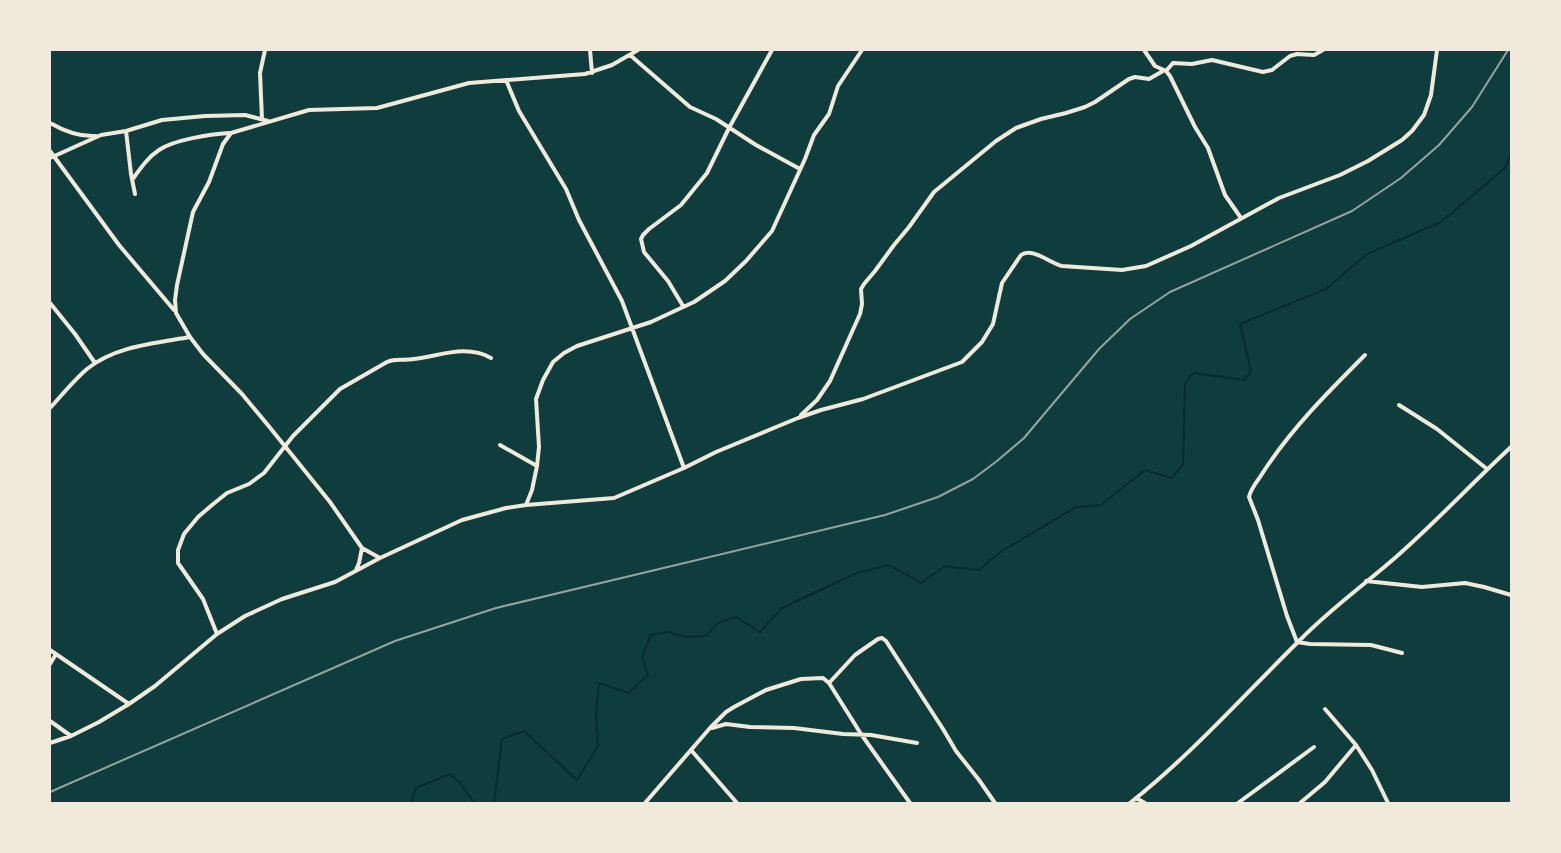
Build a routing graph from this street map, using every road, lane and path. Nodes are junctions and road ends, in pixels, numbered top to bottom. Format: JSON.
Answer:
{"nodes":[{"id":1,"x":265,"y":50,"type":"edge"},
{"id":2,"x":590,"y":50,"type":"edge"},
{"id":3,"x":638,"y":50,"type":"edge"},
{"id":4,"x":772,"y":50,"type":"edge"},
{"id":5,"x":862,"y":50,"type":"edge"},
{"id":6,"x":1144,"y":50,"type":"edge"},
{"id":7,"x":1323,"y":50,"type":"edge"},
{"id":8,"x":1437,"y":50,"type":"edge"},
{"id":9,"x":630,"y":55,"type":"junction"},
{"id":10,"x":1164,"y":71,"type":"junction"},
{"id":11,"x":592,"y":73,"type":"junction"},
{"id":12,"x":506,"y":80,"type":"junction"},
{"id":13,"x":262,"y":119,"type":"junction"},
{"id":14,"x":268,"y":121,"type":"junction"},
{"id":15,"x":50,"y":123,"type":"edge"},
{"id":16,"x":729,"y":128,"type":"junction"},
{"id":17,"x":126,"y":131,"type":"junction"},
{"id":18,"x":231,"y":133,"type":"junction"},
{"id":19,"x":101,"y":135,"type":"junction"},
{"id":20,"x":50,"y":150,"type":"edge"},
{"id":21,"x":52,"y":157,"type":"edge"},
{"id":22,"x":800,"y":169,"type":"junction"},
{"id":23,"x":132,"y":180,"type":"junction"},
{"id":24,"x":135,"y":194,"type":"dead end"},
{"id":25,"x":1241,"y":218,"type":"junction"},
{"id":26,"x":50,"y":303,"type":"edge"},
{"id":27,"x":683,"y":306,"type":"junction"},
{"id":28,"x":176,"y":313,"type":"junction"},
{"id":29,"x":632,"y":327,"type":"junction"},
{"id":30,"x":190,"y":338,"type":"junction"},
{"id":31,"x":1366,"y":355,"type":"dead end"},
{"id":32,"x":491,"y":358,"type":"dead end"},
{"id":33,"x":95,"y":363,"type":"junction"},
{"id":34,"x":1399,"y":405,"type":"dead end"},
{"id":35,"x":50,"y":408,"type":"edge"},
{"id":36,"x":798,"y":418,"type":"junction"},
{"id":37,"x":500,"y":445,"type":"dead end"},
{"id":38,"x":284,"y":446,"type":"junction"},
{"id":39,"x":1511,"y":447,"type":"edge"},
{"id":40,"x":537,"y":466,"type":"junction"},
{"id":41,"x":684,"y":468,"type":"junction"},
{"id":42,"x":1487,"y":469,"type":"junction"},
{"id":43,"x":526,"y":505,"type":"junction"},
{"id":44,"x":362,"y":548,"type":"junction"},
{"id":45,"x":380,"y":558,"type":"junction"},
{"id":46,"x":355,"y":571,"type":"junction"},
{"id":47,"x":1366,"y":581,"type":"junction"},
{"id":48,"x":1511,"y":595,"type":"edge"},
{"id":49,"x":217,"y":634,"type":"junction"},
{"id":50,"x":1298,"y":642,"type":"junction"},
{"id":51,"x":50,"y":650,"type":"edge"},
{"id":52,"x":1402,"y":652,"type":"dead end"},
{"id":53,"x":56,"y":654,"type":"junction"},
{"id":54,"x":50,"y":664,"type":"edge"},
{"id":55,"x":829,"y":683,"type":"junction"},
{"id":56,"x":129,"y":704,"type":"junction"},
{"id":57,"x":1325,"y":709,"type":"dead end"},
{"id":58,"x":50,"y":721,"type":"edge"},
{"id":59,"x":710,"y":728,"type":"junction"},
{"id":60,"x":861,"y":734,"type":"junction"},
{"id":61,"x":71,"y":736,"type":"junction"},
{"id":62,"x":50,"y":743,"type":"edge"},
{"id":63,"x":917,"y":743,"type":"dead end"},
{"id":64,"x":1356,"y":745,"type":"junction"},
{"id":65,"x":1314,"y":747,"type":"dead end"},
{"id":66,"x":691,"y":750,"type":"junction"},
{"id":67,"x":1136,"y":798,"type":"junction"},
{"id":68,"x":645,"y":803,"type":"edge"},
{"id":69,"x":737,"y":803,"type":"edge"},
{"id":70,"x":910,"y":803,"type":"edge"},
{"id":71,"x":995,"y":803,"type":"edge"},
{"id":72,"x":1130,"y":803,"type":"edge"},
{"id":73,"x":1145,"y":803,"type":"edge"},
{"id":74,"x":1238,"y":803,"type":"edge"},
{"id":75,"x":1300,"y":803,"type":"edge"},
{"id":76,"x":1388,"y":803,"type":"edge"}],
"edges":[{"from":1,"to":13,"type":"street"},
{"from":2,"to":11,"type":"street"},
{"from":3,"to":9,"type":"street"},
{"from":4,"to":16,"type":"street"},
{"from":5,"to":22,"type":"street"},
{"from":6,"to":10,"type":"street"},
{"from":7,"to":10,"type":"street"},
{"from":8,"to":25,"type":"street"},
{"from":9,"to":11,"type":"street"},
{"from":9,"to":16,"type":"street"},
{"from":10,"to":25,"type":"street"},
{"from":10,"to":36,"type":"street"},
{"from":11,"to":12,"type":"street"},
{"from":12,"to":14,"type":"street"},
{"from":12,"to":29,"type":"street"},
{"from":13,"to":14,"type":"street"},
{"from":13,"to":17,"type":"street"},
{"from":14,"to":18,"type":"street"},
{"from":15,"to":19,"type":"street"},
{"from":16,"to":22,"type":"street"},
{"from":16,"to":27,"type":"street"},
{"from":17,"to":19,"type":"street"},
{"from":17,"to":23,"type":"street"},
{"from":18,"to":23,"type":"street"},
{"from":18,"to":28,"type":"street"},
{"from":19,"to":21,"type":"street"},
{"from":20,"to":21,"type":"street"},
{"from":21,"to":28,"type":"street"},
{"from":22,"to":27,"type":"street"},
{"from":23,"to":24,"type":"street"},
{"from":25,"to":36,"type":"street"},
{"from":26,"to":33,"type":"street"},
{"from":27,"to":29,"type":"street"},
{"from":28,"to":30,"type":"street"},
{"from":29,"to":40,"type":"street"},
{"from":29,"to":41,"type":"street"},
{"from":30,"to":33,"type":"street"},
{"from":30,"to":38,"type":"street"},
{"from":31,"to":50,"type":"street"},
{"from":32,"to":38,"type":"street"},
{"from":33,"to":35,"type":"street"},
{"from":34,"to":42,"type":"street"},
{"from":36,"to":41,"type":"street"},
{"from":37,"to":40,"type":"street"},
{"from":38,"to":44,"type":"street"},
{"from":38,"to":49,"type":"street"},
{"from":39,"to":42,"type":"street"},
{"from":40,"to":43,"type":"street"},
{"from":41,"to":43,"type":"street"},
{"from":42,"to":47,"type":"street"},
{"from":43,"to":45,"type":"street"},
{"from":44,"to":45,"type":"street"},
{"from":44,"to":46,"type":"street"},
{"from":45,"to":46,"type":"street"},
{"from":46,"to":49,"type":"street"},
{"from":47,"to":48,"type":"street"},
{"from":47,"to":50,"type":"street"},
{"from":49,"to":56,"type":"street"},
{"from":50,"to":52,"type":"street"},
{"from":50,"to":67,"type":"street"},
{"from":51,"to":53,"type":"street"},
{"from":53,"to":54,"type":"street"},
{"from":53,"to":56,"type":"street"},
{"from":55,"to":59,"type":"street"},
{"from":55,"to":60,"type":"street"},
{"from":55,"to":71,"type":"street"},
{"from":56,"to":61,"type":"street"},
{"from":57,"to":64,"type":"street"},
{"from":58,"to":61,"type":"street"},
{"from":59,"to":60,"type":"street"},
{"from":59,"to":66,"type":"street"},
{"from":60,"to":63,"type":"street"},
{"from":60,"to":70,"type":"street"},
{"from":61,"to":62,"type":"street"},
{"from":64,"to":75,"type":"street"},
{"from":64,"to":76,"type":"street"},
{"from":65,"to":74,"type":"street"},
{"from":66,"to":68,"type":"street"},
{"from":66,"to":69,"type":"street"},
{"from":67,"to":72,"type":"street"},
{"from":67,"to":73,"type":"street"}]}
